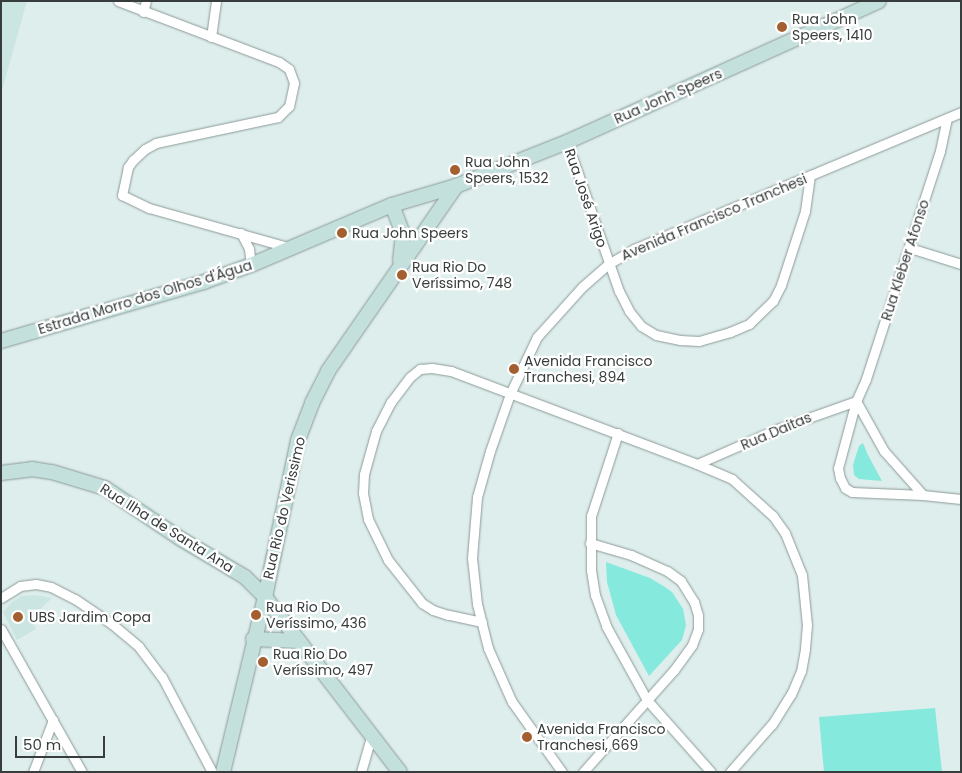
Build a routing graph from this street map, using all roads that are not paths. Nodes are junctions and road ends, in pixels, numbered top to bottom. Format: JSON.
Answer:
{"nodes":[{"id":1,"x":118,"y":1,"type":"edge"},
{"id":2,"x":146,"y":1,"type":"edge"},
{"id":3,"x":216,"y":1,"type":"edge"},
{"id":4,"x":879,"y":1,"type":"edge"},
{"id":5,"x":143,"y":12,"type":"junction"},
{"id":6,"x":211,"y":37,"type":"junction"},
{"id":7,"x":961,"y":112,"type":"edge"},
{"id":8,"x":947,"y":118,"type":"junction"},
{"id":9,"x":567,"y":142,"type":"junction"},
{"id":10,"x":810,"y":175,"type":"junction"},
{"id":11,"x":456,"y":186,"type":"junction"},
{"id":12,"x":392,"y":205,"type":"junction"},
{"id":13,"x":241,"y":233,"type":"junction"},
{"id":14,"x":291,"y":248,"type":"junction"},
{"id":15,"x":910,"y":248,"type":"junction"},
{"id":16,"x":610,"y":263,"type":"junction"},
{"id":17,"x":961,"y":264,"type":"edge"},
{"id":18,"x":251,"y":265,"type":"junction"},
{"id":19,"x":399,"y":267,"type":"junction"},
{"id":20,"x":1,"y":341,"type":"edge"},
{"id":21,"x":510,"y":394,"type":"junction"},
{"id":22,"x":856,"y":400,"type":"junction"},
{"id":23,"x":618,"y":433,"type":"junction"},
{"id":24,"x":697,"y":464,"type":"junction"},
{"id":25,"x":1,"y":473,"type":"edge"},
{"id":26,"x":923,"y":495,"type":"junction"},
{"id":27,"x":961,"y":499,"type":"edge"},
{"id":28,"x":590,"y":543,"type":"junction"},
{"id":29,"x":265,"y":597,"type":"junction"},
{"id":30,"x":1,"y":598,"type":"edge"},
{"id":31,"x":482,"y":622,"type":"junction"},
{"id":32,"x":1,"y":629,"type":"edge"},
{"id":33,"x":253,"y":639,"type":"junction"},
{"id":34,"x":299,"y":641,"type":"junction"},
{"id":35,"x":647,"y":700,"type":"junction"},
{"id":36,"x":53,"y":720,"type":"junction"},
{"id":37,"x":372,"y":734,"type":"junction"},
{"id":38,"x":32,"y":772,"type":"edge"},
{"id":39,"x":82,"y":772,"type":"edge"},
{"id":40,"x":212,"y":772,"type":"edge"},
{"id":41,"x":223,"y":772,"type":"edge"},
{"id":42,"x":361,"y":772,"type":"edge"},
{"id":43,"x":400,"y":772,"type":"edge"},
{"id":44,"x":562,"y":772,"type":"edge"},
{"id":45,"x":583,"y":772,"type":"edge"},
{"id":46,"x":711,"y":772,"type":"edge"},
{"id":47,"x":730,"y":772,"type":"edge"}],
"edges":[{"from":1,"to":5,"type":"street"},
{"from":2,"to":5,"type":"street"},
{"from":3,"to":6,"type":"street"},
{"from":4,"to":9,"type":"street","name":"Rua Jonh Speers"},
{"from":5,"to":6,"type":"street"},
{"from":6,"to":13,"type":"street"},
{"from":7,"to":8,"type":"street","name":"Avenida Francisco Tranchesi"},
{"from":8,"to":10,"type":"street","name":"Avenida Francisco Tranchesi"},
{"from":8,"to":15,"type":"street","name":"Rua Kleber Afonso"},
{"from":9,"to":11,"type":"street","name":"Rua Jonh Speers"},
{"from":9,"to":16,"type":"street","name":"Rua José Arigo"},
{"from":10,"to":16,"type":"street","name":"Avenida Francisco Tranchesi"},
{"from":10,"to":16,"type":"street","name":"Rua José Arigo"},
{"from":11,"to":12,"type":"street","name":"Estrada Morro dos Olhos d'Água"},
{"from":11,"to":19,"type":"street","name":"Rua Rio do Verissimo"},
{"from":12,"to":14,"type":"street","name":"Estrada Morro dos Olhos d'Água"},
{"from":12,"to":19,"type":"street","name":"Rua Rio do Verissimo"},
{"from":13,"to":14,"type":"street"},
{"from":13,"to":18,"type":"street"},
{"from":14,"to":18,"type":"street","name":"Estrada Morro dos Olhos d'Água"},
{"from":15,"to":17,"type":"street"},
{"from":15,"to":22,"type":"street","name":"Rua Kleber Afonso"},
{"from":16,"to":21,"type":"street","name":"Avenida Francisco Tranchesi"},
{"from":18,"to":20,"type":"street","name":"Estrada Morro dos Olhos d'Água"},
{"from":19,"to":29,"type":"street","name":"Rua Rio do Verissimo"},
{"from":21,"to":23,"type":"street"},
{"from":21,"to":31,"type":"street","name":"Avenida Francisco Tranchesi"},
{"from":21,"to":31,"type":"street"},
{"from":22,"to":24,"type":"street","name":"Rua Daitas"},
{"from":22,"to":26,"type":"street"},
{"from":22,"to":26,"type":"street","name":"Rua Kleber Afonso"},
{"from":23,"to":24,"type":"street"},
{"from":23,"to":28,"type":"street"},
{"from":24,"to":47,"type":"street"},
{"from":25,"to":29,"type":"street","name":"Rua Ilha de Santa Ana"},
{"from":26,"to":27,"type":"street","name":"Rua Kleber Afonso"},
{"from":28,"to":35,"type":"street"},
{"from":28,"to":35,"type":"street"},
{"from":29,"to":33,"type":"street","name":"Rua Rio do Verissimo"},
{"from":29,"to":34,"type":"street","name":"Rua Ilha de Santa Ana"},
{"from":30,"to":40,"type":"street"},
{"from":31,"to":44,"type":"street","name":"Avenida Francisco Tranchesi"},
{"from":32,"to":36,"type":"street"},
{"from":33,"to":34,"type":"street"},
{"from":33,"to":41,"type":"street","name":"Rua Rio do Verissimo"},
{"from":34,"to":37,"type":"street","name":"Rua Ilha de Santa Ana"},
{"from":35,"to":45,"type":"street"},
{"from":35,"to":46,"type":"street"},
{"from":36,"to":38,"type":"street"},
{"from":36,"to":39,"type":"street"},
{"from":37,"to":42,"type":"street"},
{"from":37,"to":43,"type":"street","name":"Rua Ilha de Santa Ana"}]}
